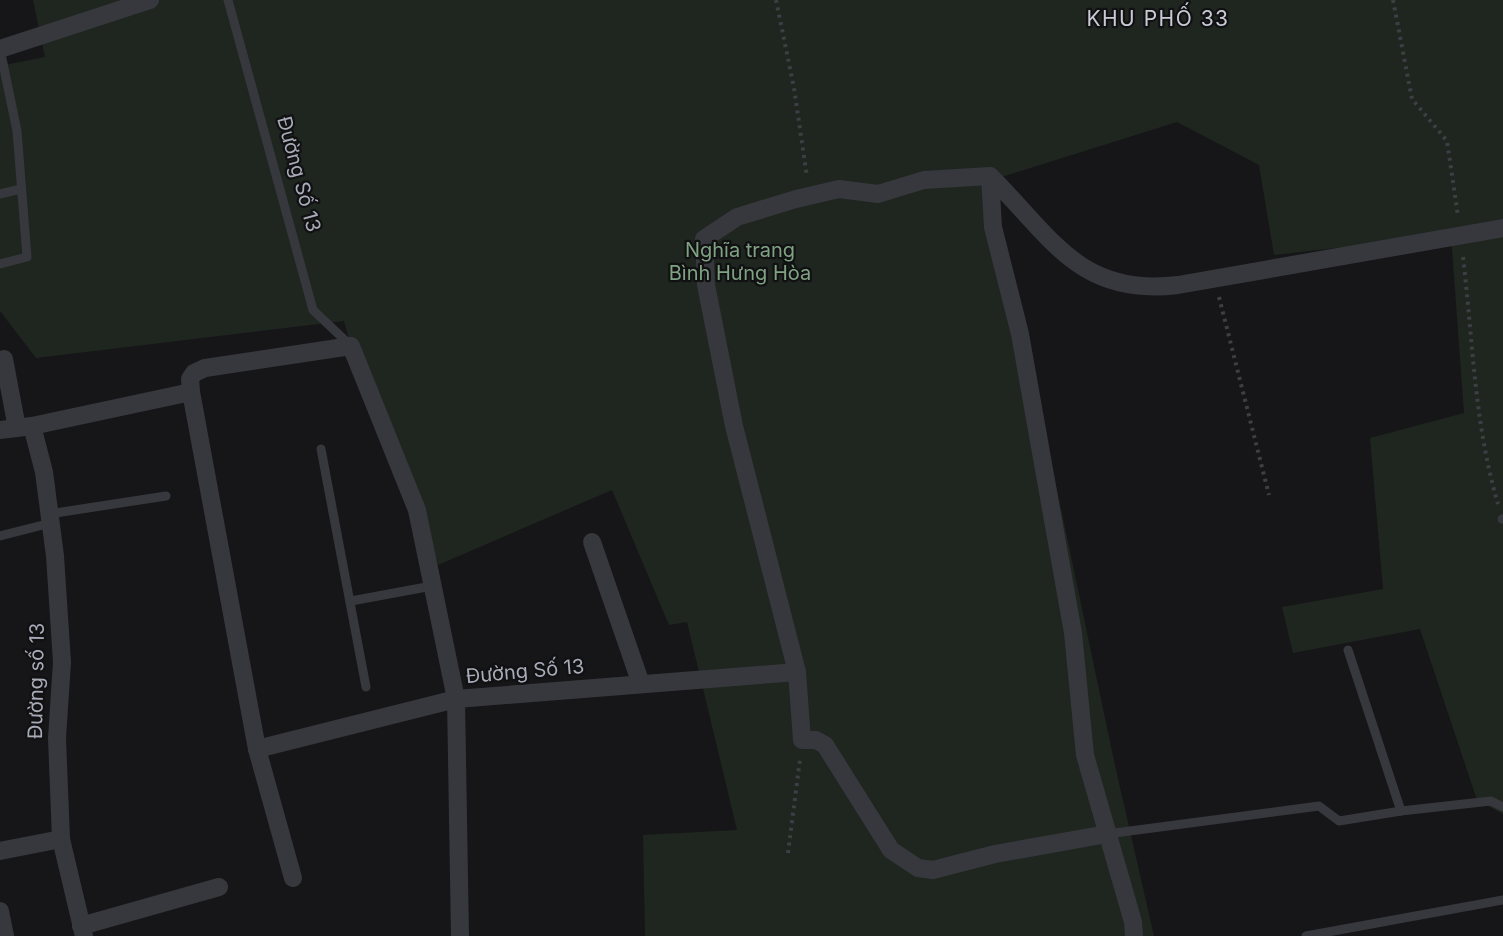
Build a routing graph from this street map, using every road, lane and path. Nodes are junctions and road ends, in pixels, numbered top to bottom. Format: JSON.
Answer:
{"nodes":[{"id":1,"x":150,"y":0,"type":"edge"},
{"id":2,"x":228,"y":0,"type":"edge"},
{"id":3,"x":776,"y":0,"type":"edge"},
{"id":4,"x":1393,"y":0,"type":"edge"},
{"id":5,"x":0,"y":49,"type":"edge"},
{"id":6,"x":990,"y":176,"type":"junction"},
{"id":7,"x":21,"y":189,"type":"junction"},
{"id":8,"x":0,"y":195,"type":"edge"},
{"id":9,"x":810,"y":196,"type":"junction"},
{"id":10,"x":1503,"y":228,"type":"edge"},
{"id":11,"x":1460,"y":235,"type":"junction"},
{"id":12,"x":0,"y":264,"type":"edge"},
{"id":13,"x":1214,"y":279,"type":"junction"},
{"id":14,"x":351,"y":346,"type":"junction"},
{"id":15,"x":4,"y":359,"type":"dead end"},
{"id":16,"x":191,"y":392,"type":"junction"},
{"id":17,"x":17,"y":428,"type":"edge"},
{"id":18,"x":321,"y":449,"type":"dead end"},
{"id":19,"x":1269,"y":495,"type":"dead end"},
{"id":20,"x":166,"y":496,"type":"dead end"},
{"id":21,"x":50,"y":518,"type":"junction"},
{"id":22,"x":1503,"y":519,"type":"edge"},
{"id":23,"x":0,"y":536,"type":"edge"},
{"id":24,"x":592,"y":542,"type":"dead end"},
{"id":25,"x":432,"y":585,"type":"junction"},
{"id":26,"x":351,"y":601,"type":"junction"},
{"id":27,"x":1348,"y":650,"type":"dead end"},
{"id":28,"x":797,"y":672,"type":"junction"},
{"id":29,"x":641,"y":684,"type":"junction"},
{"id":30,"x":366,"y":687,"type":"dead end"},
{"id":31,"x":456,"y":699,"type":"junction"},
{"id":32,"x":802,"y":740,"type":"junction"},
{"id":33,"x":257,"y":749,"type":"junction"},
{"id":34,"x":1503,"y":807,"type":"edge"},
{"id":35,"x":1401,"y":811,"type":"junction"},
{"id":36,"x":1107,"y":834,"type":"junction"},
{"id":37,"x":61,"y":839,"type":"junction"},
{"id":38,"x":0,"y":851,"type":"edge"},
{"id":39,"x":788,"y":853,"type":"dead end"},
{"id":40,"x":293,"y":879,"type":"dead end"},
{"id":41,"x":219,"y":887,"type":"dead end"},
{"id":42,"x":1503,"y":900,"type":"edge"},
{"id":43,"x":0,"y":911,"type":"edge"},
{"id":44,"x":83,"y":931,"type":"edge"},
{"id":45,"x":4,"y":936,"type":"edge"},
{"id":46,"x":460,"y":936,"type":"edge"},
{"id":47,"x":1134,"y":936,"type":"edge"},
{"id":48,"x":1306,"y":936,"type":"edge"}],
"edges":[{"from":1,"to":5,"type":"street"},
{"from":2,"to":14,"type":"lane","name":"Đường Số 13"},
{"from":3,"to":9,"type":"path"},
{"from":4,"to":11,"type":"path"},
{"from":5,"to":7,"type":"lane"},
{"from":6,"to":9,"type":"street"},
{"from":6,"to":13,"type":"street"},
{"from":6,"to":36,"type":"street"},
{"from":7,"to":8,"type":"lane"},
{"from":7,"to":12,"type":"lane"},
{"from":9,"to":28,"type":"street"},
{"from":10,"to":11,"type":"street"},
{"from":11,"to":13,"type":"street"},
{"from":11,"to":22,"type":"path"},
{"from":13,"to":19,"type":"path"},
{"from":14,"to":16,"type":"street"},
{"from":14,"to":25,"type":"street"},
{"from":15,"to":17,"type":"street","name":"Đường số 13"},
{"from":16,"to":17,"type":"street"},
{"from":16,"to":33,"type":"street"},
{"from":17,"to":21,"type":"street","name":"Đường số 13"},
{"from":18,"to":26,"type":"lane"},
{"from":20,"to":21,"type":"lane"},
{"from":21,"to":23,"type":"lane"},
{"from":21,"to":37,"type":"street","name":"Đường số 13"},
{"from":24,"to":29,"type":"street"},
{"from":25,"to":26,"type":"lane"},
{"from":25,"to":31,"type":"street"},
{"from":26,"to":30,"type":"lane"},
{"from":27,"to":35,"type":"lane"},
{"from":28,"to":29,"type":"street","name":"Đường Số 13"},
{"from":28,"to":32,"type":"street"},
{"from":29,"to":31,"type":"street","name":"Đường Số 13"},
{"from":31,"to":33,"type":"street"},
{"from":31,"to":46,"type":"street","name":"Đường Số 13"},
{"from":32,"to":36,"type":"street"},
{"from":32,"to":39,"type":"path"},
{"from":33,"to":40,"type":"street"},
{"from":34,"to":35,"type":"lane"},
{"from":35,"to":36,"type":"lane"},
{"from":36,"to":47,"type":"street"},
{"from":37,"to":38,"type":"street"},
{"from":37,"to":44,"type":"street","name":"Đường số 13"},
{"from":41,"to":44,"type":"street"},
{"from":42,"to":48,"type":"lane"},
{"from":43,"to":45,"type":"street"}]}
